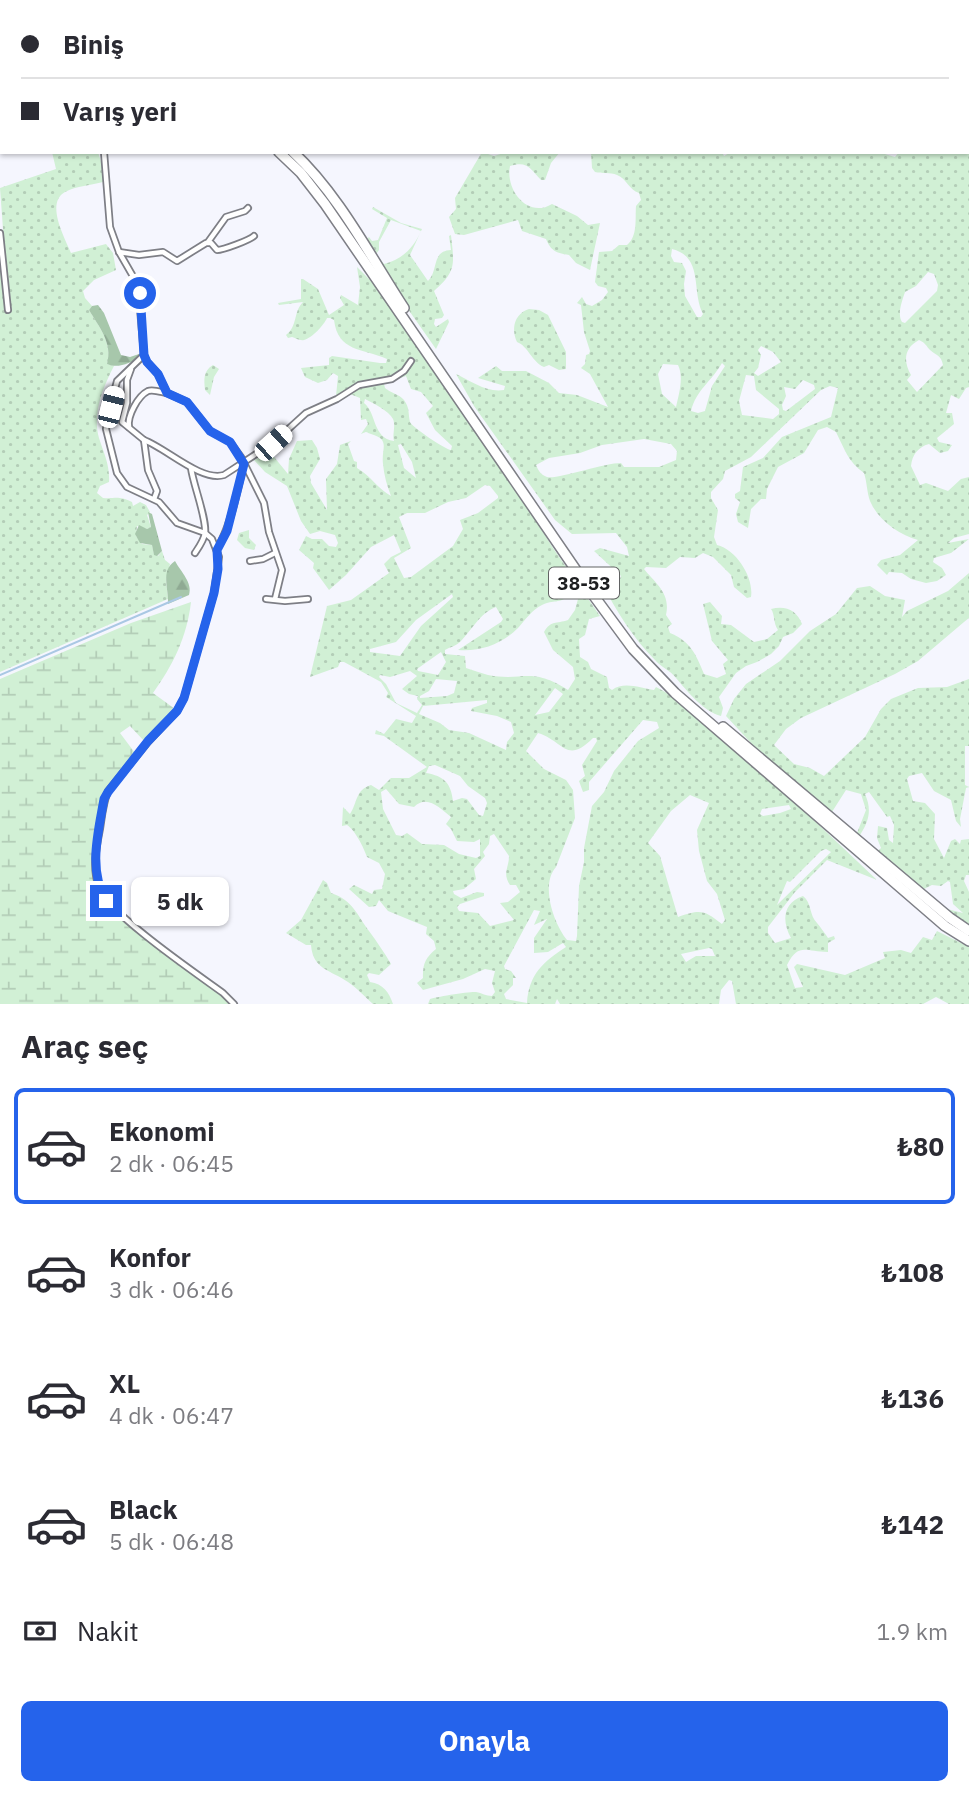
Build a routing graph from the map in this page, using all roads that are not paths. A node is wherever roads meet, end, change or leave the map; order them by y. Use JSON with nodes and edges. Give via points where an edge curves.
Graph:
{"nodes":[{"id":1,"x":122,"y":0,"type":"edge"},
{"id":2,"x":132,"y":0,"type":"edge"},
{"id":3,"x":104,"y":154,"type":"edge"},
{"id":4,"x":281,"y":154,"type":"edge"},
{"id":5,"x":295,"y":154,"type":"edge"},
{"id":6,"x":248,"y":208,"type":"dead end"},
{"id":7,"x":0,"y":233,"type":"edge"},
{"id":8,"x":254,"y":236,"type":"dead end"},
{"id":9,"x":208,"y":242,"type":"junction"},
{"id":10,"x":119,"y":252,"type":"junction"},
{"id":11,"x":2,"y":269,"type":"edge"},
{"id":12,"x":8,"y":310,"type":"dead end"},
{"id":13,"x":144,"y":355,"type":"junction"},
{"id":14,"x":411,"y":360,"type":"dead end"},
{"id":15,"x":132,"y":368,"type":"junction"},
{"id":16,"x":167,"y":393,"type":"junction"},
{"id":17,"x":129,"y":428,"type":"junction"},
{"id":18,"x":144,"y":440,"type":"junction"},
{"id":19,"x":244,"y":464,"type":"junction"},
{"id":20,"x":191,"y":467,"type":"junction"},
{"id":21,"x":154,"y":499,"type":"junction"},
{"id":22,"x":205,"y":533,"type":"junction"},
{"id":23,"x":217,"y":550,"type":"junction"},
{"id":24,"x":195,"y":553,"type":"dead end"},
{"id":25,"x":276,"y":553,"type":"junction"},
{"id":26,"x":250,"y":561,"type":"dead end"},
{"id":27,"x":266,"y":599,"type":"dead end"},
{"id":28,"x":275,"y":599,"type":"junction"},
{"id":29,"x":308,"y":599,"type":"dead end"},
{"id":30,"x":969,"y":931,"type":"edge"},
{"id":31,"x":969,"y":941,"type":"edge"},
{"id":32,"x":234,"y":1004,"type":"edge"}],
"edges":[{"from":1,"to":2,"type":"street"},
{"from":3,"to":10,"type":"street","via":[[110,227]]},
{"from":4,"to":31,"type":"highway","number":"38-53","via":[[325,204],[591,592],[651,670],[945,926]]},
{"from":5,"to":30,"type":"highway","number":"38-53","via":[[333,198],[636,647],[673,685]]},
{"from":6,"to":9,"type":"street","via":[[226,217]]},
{"from":7,"to":11,"type":"street"},
{"from":8,"to":9,"type":"street","via":[[222,250]]},
{"from":9,"to":10,"type":"street","via":[[177,261],[163,252]]},
{"from":10,"to":13,"type":"street","via":[[138,285]]},
{"from":11,"to":12,"type":"street"},
{"from":13,"to":15,"type":"street"},
{"from":13,"to":16,"type":"street"},
{"from":14,"to":19,"type":"street","via":[[399,376],[359,385],[306,413]]},
{"from":15,"to":17,"type":"street","via":[[121,420]]},
{"from":15,"to":21,"type":"street","via":[[117,381],[106,429],[121,481]]},
{"from":16,"to":17,"type":"street","via":[[146,392],[130,412]]},
{"from":16,"to":19,"type":"street","via":[[187,402],[210,431],[230,442]]},
{"from":17,"to":18,"type":"street"},
{"from":18,"to":20,"type":"street"},
{"from":18,"to":21,"type":"street","via":[[148,470],[157,491]]},
{"from":19,"to":20,"type":"street","via":[[219,477]]},
{"from":19,"to":23,"type":"street"},
{"from":19,"to":25,"type":"street","via":[[264,503]]},
{"from":20,"to":22,"type":"street"},
{"from":21,"to":22,"type":"street","via":[[177,523]]},
{"from":22,"to":23,"type":"street"},
{"from":22,"to":24,"type":"street"},
{"from":23,"to":32,"type":"street","via":[[214,593],[184,698],[104,799],[95,862],[106,901]]},
{"from":25,"to":26,"type":"street"},
{"from":25,"to":28,"type":"street","via":[[282,576]]},
{"from":27,"to":28,"type":"street"},
{"from":28,"to":29,"type":"street"}]}
